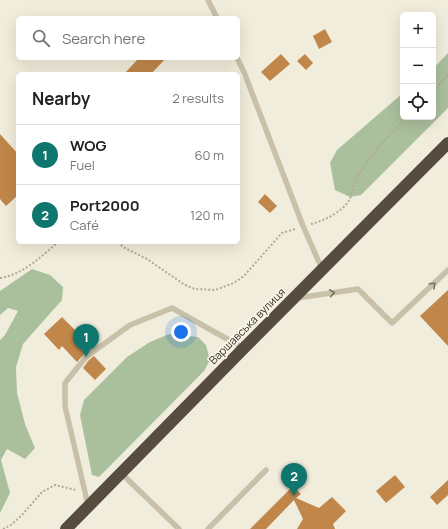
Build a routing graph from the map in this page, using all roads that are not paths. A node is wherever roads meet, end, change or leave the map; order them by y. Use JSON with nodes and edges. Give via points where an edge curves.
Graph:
{"nodes":[{"id":1,"x":208,"y":0,"type":"edge"},
{"id":2,"x":216,"y":16,"type":"edge"},
{"id":3,"x":238,"y":60,"type":"edge"},
{"id":4,"x":448,"y":143,"type":"edge"},
{"id":5,"x":323,"y":270,"type":"junction"},
{"id":6,"x":448,"y":270,"type":"edge"},
{"id":7,"x":293,"y":298,"type":"junction"},
{"id":8,"x":244,"y":348,"type":"junction"},
{"id":9,"x":266,"y":470,"type":"dead end"},
{"id":10,"x":122,"y":474,"type":"junction"},
{"id":11,"x":88,"y":506,"type":"junction"},
{"id":12,"x":66,"y":529,"type":"edge"},
{"id":13,"x":179,"y":529,"type":"edge"},
{"id":14,"x":208,"y":529,"type":"edge"}],
"edges":[{"from":1,"to":2,"type":"lane"},
{"from":3,"to":5,"type":"lane","via":[[303,226]]},
{"from":4,"to":5,"type":"highway","name":"Варшавська вулиця"},
{"from":5,"to":7,"type":"highway","name":"Варшавська вулиця"},
{"from":7,"to":6,"type":"lane","one_way":true,"via":[[358,289],[392,323]]},
{"from":7,"to":8,"type":"highway","name":"Варшавська вулиця"},
{"from":8,"to":10,"type":"highway","name":"Варшавська вулиця"},
{"from":8,"to":11,"type":"lane","via":[[172,308],[130,325],[86,357],[66,383],[65,406]]},
{"from":9,"to":14,"type":"lane"},
{"from":10,"to":11,"type":"highway","name":"Варшавська вулиця"},
{"from":10,"to":13,"type":"lane"},
{"from":11,"to":12,"type":"highway","name":"Варшавська вулиця"}]}
